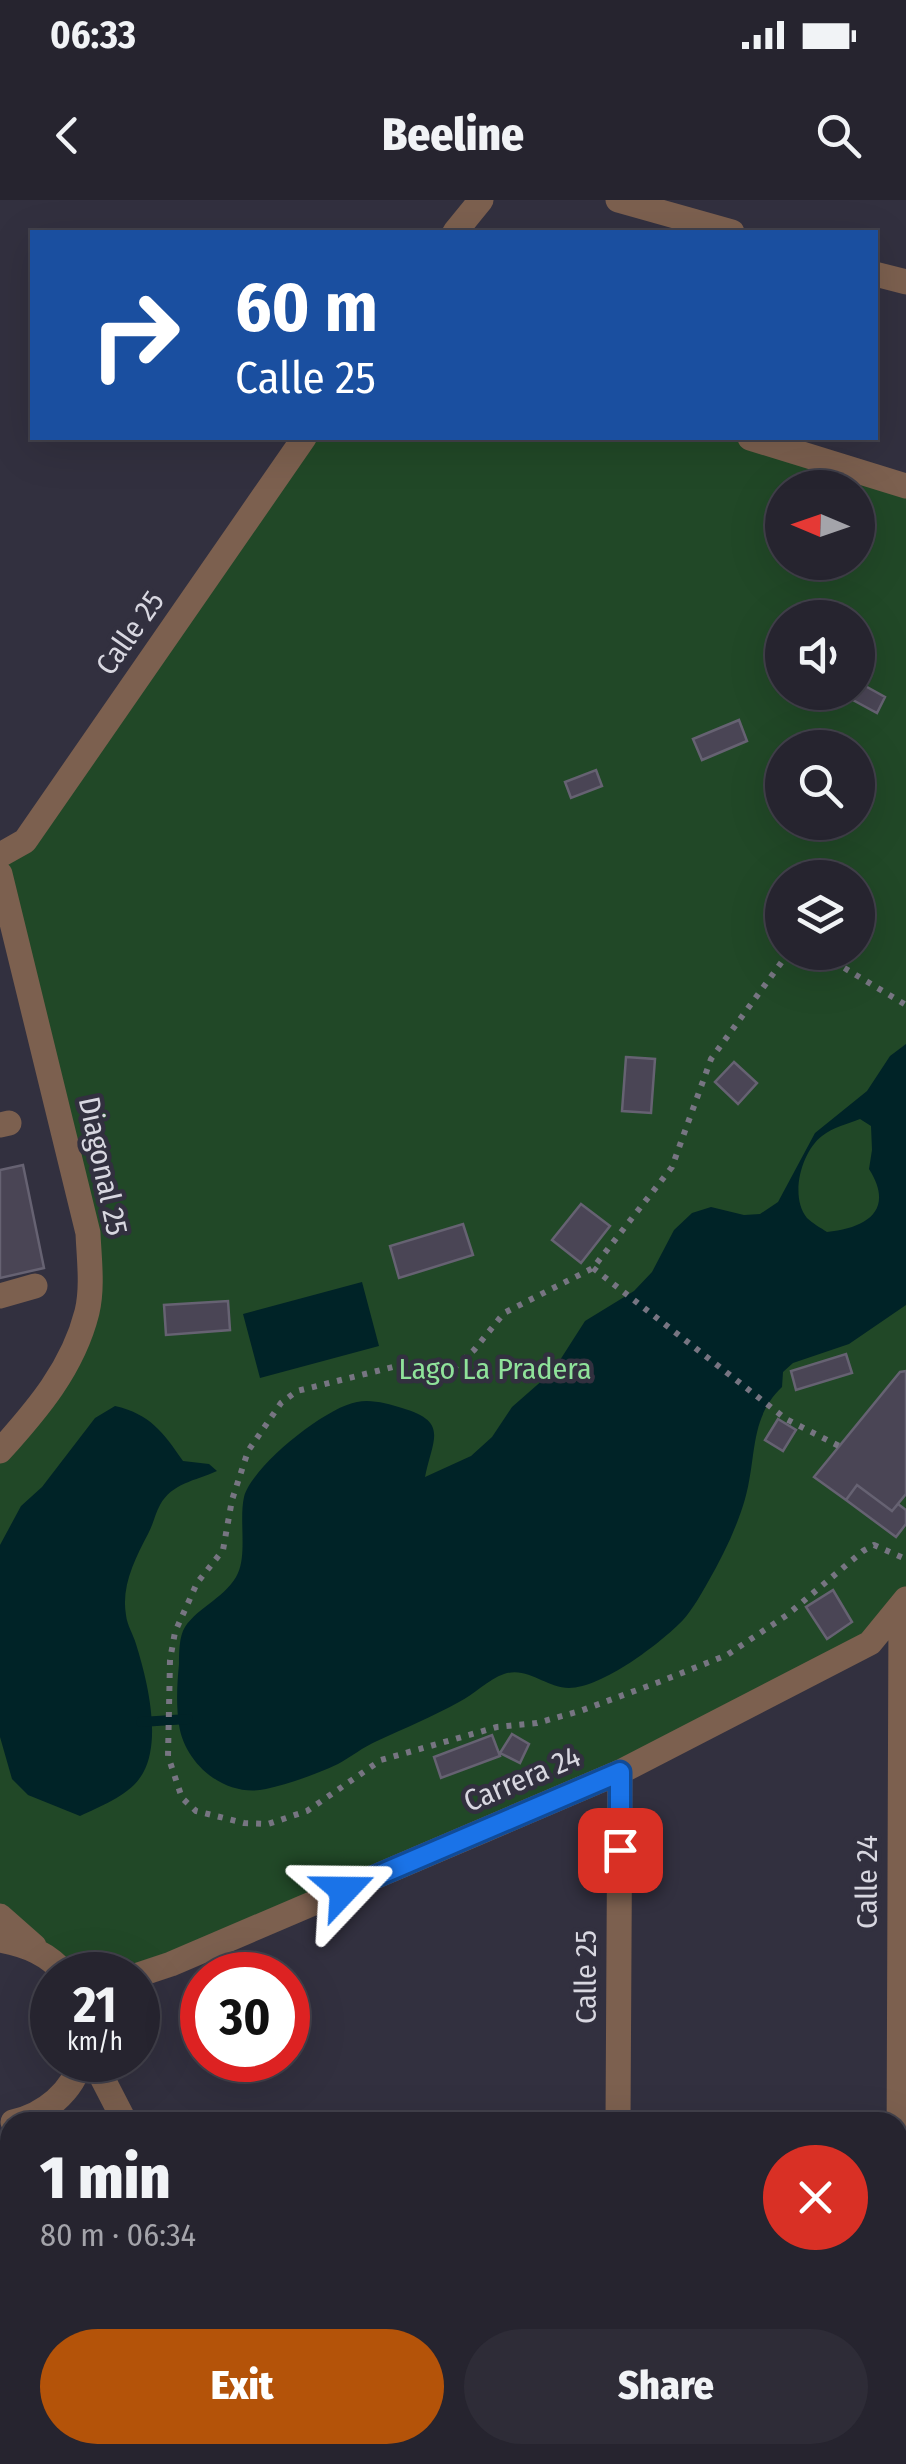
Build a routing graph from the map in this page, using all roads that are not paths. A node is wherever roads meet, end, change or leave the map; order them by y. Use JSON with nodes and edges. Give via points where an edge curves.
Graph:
{"nodes":[{"id":1,"x":481,"y":200,"type":"edge"},
{"id":2,"x":618,"y":200,"type":"edge"},
{"id":3,"x":457,"y":230,"type":"edge"},
{"id":4,"x":725,"y":230,"type":"edge"},
{"id":5,"x":878,"y":275,"type":"edge"},
{"id":6,"x":906,"y":282,"type":"edge"},
{"id":7,"x":303,"y":440,"type":"edge"},
{"id":8,"x":756,"y":440,"type":"edge"},
{"id":9,"x":906,"y":486,"type":"edge"},
{"id":10,"x":0,"y":855,"type":"edge"},
{"id":11,"x":0,"y":874,"type":"edge"},
{"id":12,"x":36,"y":1286,"type":"dead end"},
{"id":13,"x":0,"y":1296,"type":"edge"},
{"id":14,"x":0,"y":1452,"type":"edge"},
{"id":15,"x":903,"y":1604,"type":"edge"},
{"id":16,"x":620,"y":1772,"type":"junction"},
{"id":17,"x":0,"y":1916,"type":"edge"},
{"id":18,"x":0,"y":1940,"type":"edge"},
{"id":19,"x":39,"y":1952,"type":"edge"},
{"id":20,"x":40,"y":1952,"type":"edge"},
{"id":21,"x":160,"y":1968,"type":"edge"},
{"id":22,"x":71,"y":2082,"type":"edge"},
{"id":23,"x":104,"y":2082,"type":"edge"},
{"id":24,"x":37,"y":2112,"type":"edge"},
{"id":25,"x":120,"y":2112,"type":"edge"},
{"id":26,"x":618,"y":2112,"type":"edge"},
{"id":27,"x":901,"y":2112,"type":"edge"}],
"edges":[{"from":1,"to":3,"type":"street"},
{"from":2,"to":4,"type":"street"},
{"from":5,"to":6,"type":"street"},
{"from":7,"to":10,"type":"street","name":"Calle 25","via":[[25,842]]},
{"from":8,"to":9,"type":"street"},
{"from":11,"to":14,"type":"street","name":"Diagonal 25","via":[[88,1233],[90,1269],[88,1310],[72,1354],[50,1395]]},
{"from":12,"to":13,"type":"street"},
{"from":15,"to":16,"type":"street","name":"Carrera 24","via":[[870,1642]]},
{"from":15,"to":27,"type":"street","name":"Calle 24"},
{"from":16,"to":21,"type":"street","name":"Carrera 24"},
{"from":16,"to":26,"type":"street","name":"Calle 25"},
{"from":17,"to":20,"type":"street"},
{"from":18,"to":19,"type":"street"},
{"from":22,"to":24,"type":"street"},
{"from":23,"to":25,"type":"street"}]}
